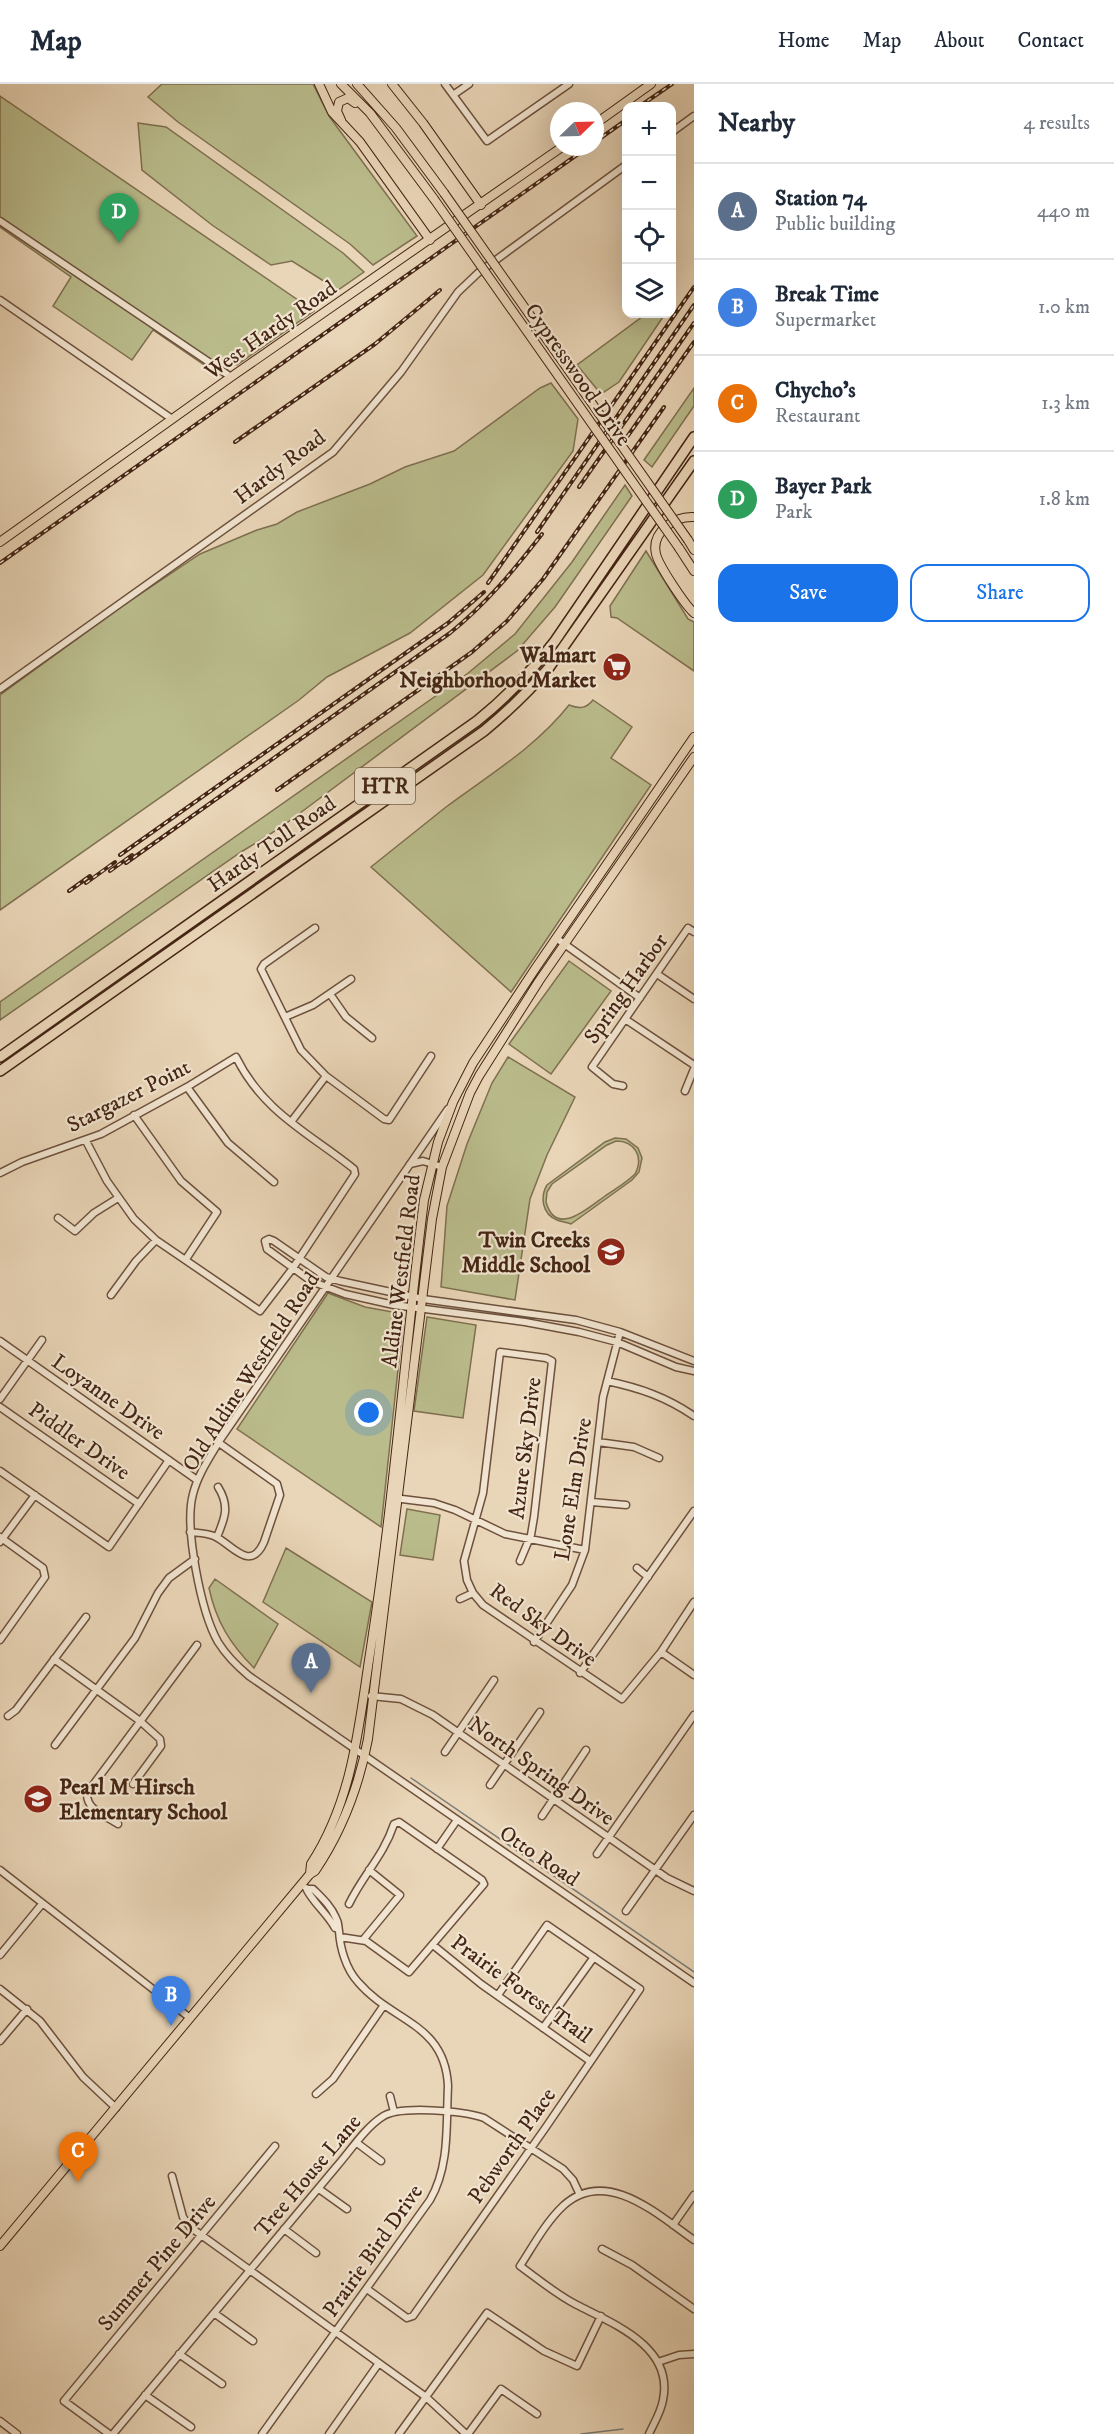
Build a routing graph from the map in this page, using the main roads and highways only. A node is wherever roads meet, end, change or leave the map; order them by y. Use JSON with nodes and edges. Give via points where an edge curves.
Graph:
{"nodes":[{"id":1,"x":319,"y":84,"type":"edge"},
{"id":2,"x":341,"y":84,"type":"edge"},
{"id":3,"x":357,"y":84,"type":"edge"},
{"id":4,"x":365,"y":84,"type":"edge"},
{"id":5,"x":392,"y":84,"type":"edge"},
{"id":6,"x":651,"y":84,"type":"edge"},
{"id":7,"x":382,"y":110,"type":"junction"},
{"id":8,"x":604,"y":118,"type":"edge"},
{"id":9,"x":342,"y":121,"type":"junction"},
{"id":10,"x":388,"y":136,"type":"junction"},
{"id":11,"x":550,"y":156,"type":"edge"},
{"id":12,"x":481,"y":205,"type":"junction"},
{"id":13,"x":430,"y":240,"type":"junction"},
{"id":14,"x":694,"y":437,"type":"edge"},
{"id":15,"x":694,"y":461,"type":"edge"},
{"id":16,"x":694,"y":517,"type":"edge"},
{"id":17,"x":0,"y":542,"type":"edge"},
{"id":18,"x":694,"y":550,"type":"edge"},
{"id":19,"x":694,"y":571,"type":"edge"},
{"id":20,"x":693,"y":612,"type":"edge"},
{"id":21,"x":694,"y":737,"type":"edge"},
{"id":22,"x":694,"y":756,"type":"edge"},
{"id":23,"x":636,"y":821,"type":"junction"},
{"id":24,"x":645,"y":828,"type":"junction"},
{"id":25,"x":495,"y":1030,"type":"junction"},
{"id":26,"x":503,"y":1037,"type":"junction"},
{"id":27,"x":0,"y":1057,"type":"edge"},
{"id":28,"x":0,"y":1071,"type":"edge"},
{"id":29,"x":422,"y":1217,"type":"junction"},
{"id":30,"x":432,"y":1219,"type":"junction"},
{"id":31,"x":404,"y":1382,"type":"junction"},
{"id":32,"x":413,"y":1383,"type":"junction"},
{"id":33,"x":401,"y":1441,"type":"junction"},
{"id":34,"x":380,"y":1617,"type":"junction"},
{"id":35,"x":310,"y":1874,"type":"junction"},
{"id":36,"x":0,"y":2246,"type":"edge"}],
"edges":[{"from":1,"to":9,"type":"main road","via":[[332,112]]},
{"from":2,"to":10,"type":"main road"},
{"from":3,"to":7,"type":"main road"},
{"from":4,"to":7,"type":"main road"},
{"from":5,"to":12,"type":"main road"},
{"from":6,"to":8,"type":"main road"},
{"from":7,"to":18,"type":"main road","name":"Cypresswood Drive","bridge":true},
{"from":9,"to":10,"type":"main road","via":[[339,102],[351,99]]},
{"from":9,"to":13,"type":"main road"},
{"from":10,"to":19,"type":"main road","name":"Cypresswood Drive","bridge":true},
{"from":11,"to":12,"type":"main road","name":"West Hardy Road"},
{"from":12,"to":13,"type":"main road","name":"West Hardy Road"},
{"from":13,"to":17,"type":"main road","name":"West Hardy Road"},
{"from":14,"to":27,"type":"highway","name":"Hardy Toll Road","number":"HTR","via":[[555,641],[506,698]]},
{"from":15,"to":28,"type":"highway","name":"Hardy Toll Road","number":"HTR","via":[[548,669],[508,711]]},
{"from":16,"to":20,"type":"main road","via":[[668,525],[659,534],[655,548],[659,561]]},
{"from":21,"to":23,"type":"main road","name":"Aldine Westfield Road"},
{"from":22,"to":24,"type":"main road","name":"Aldine Westfield Road"},
{"from":23,"to":24,"type":"main road"},
{"from":23,"to":25,"type":"main road","name":"Aldine Westfield Road"},
{"from":24,"to":26,"type":"main road","name":"Aldine Westfield Road"},
{"from":25,"to":26,"type":"main road"},
{"from":25,"to":29,"type":"main road","name":"Aldine Westfield Road","via":[[453,1102],[432,1164]]},
{"from":26,"to":30,"type":"main road","name":"Aldine Westfield Road","via":[[470,1093],[442,1167]]},
{"from":29,"to":30,"type":"main road"},
{"from":29,"to":31,"type":"main road","name":"Aldine Westfield Road"},
{"from":30,"to":32,"type":"main road","name":"Aldine Westfield Road"},
{"from":31,"to":32,"type":"main road"},
{"from":31,"to":33,"type":"main road","name":"Aldine Westfield Road"},
{"from":32,"to":33,"type":"main road","name":"Aldine Westfield Road"},
{"from":33,"to":34,"type":"main road","name":"Aldine Westfield Road"},
{"from":34,"to":35,"type":"main road","name":"Aldine Westfield Road","via":[[341,1804],[311,1864]]},
{"from":34,"to":35,"type":"main road","name":"Aldine Westfield Road","via":[[365,1757],[339,1830]]},
{"from":35,"to":36,"type":"main road","name":"Aldine Westfield Road","via":[[304,1886]]}]}
